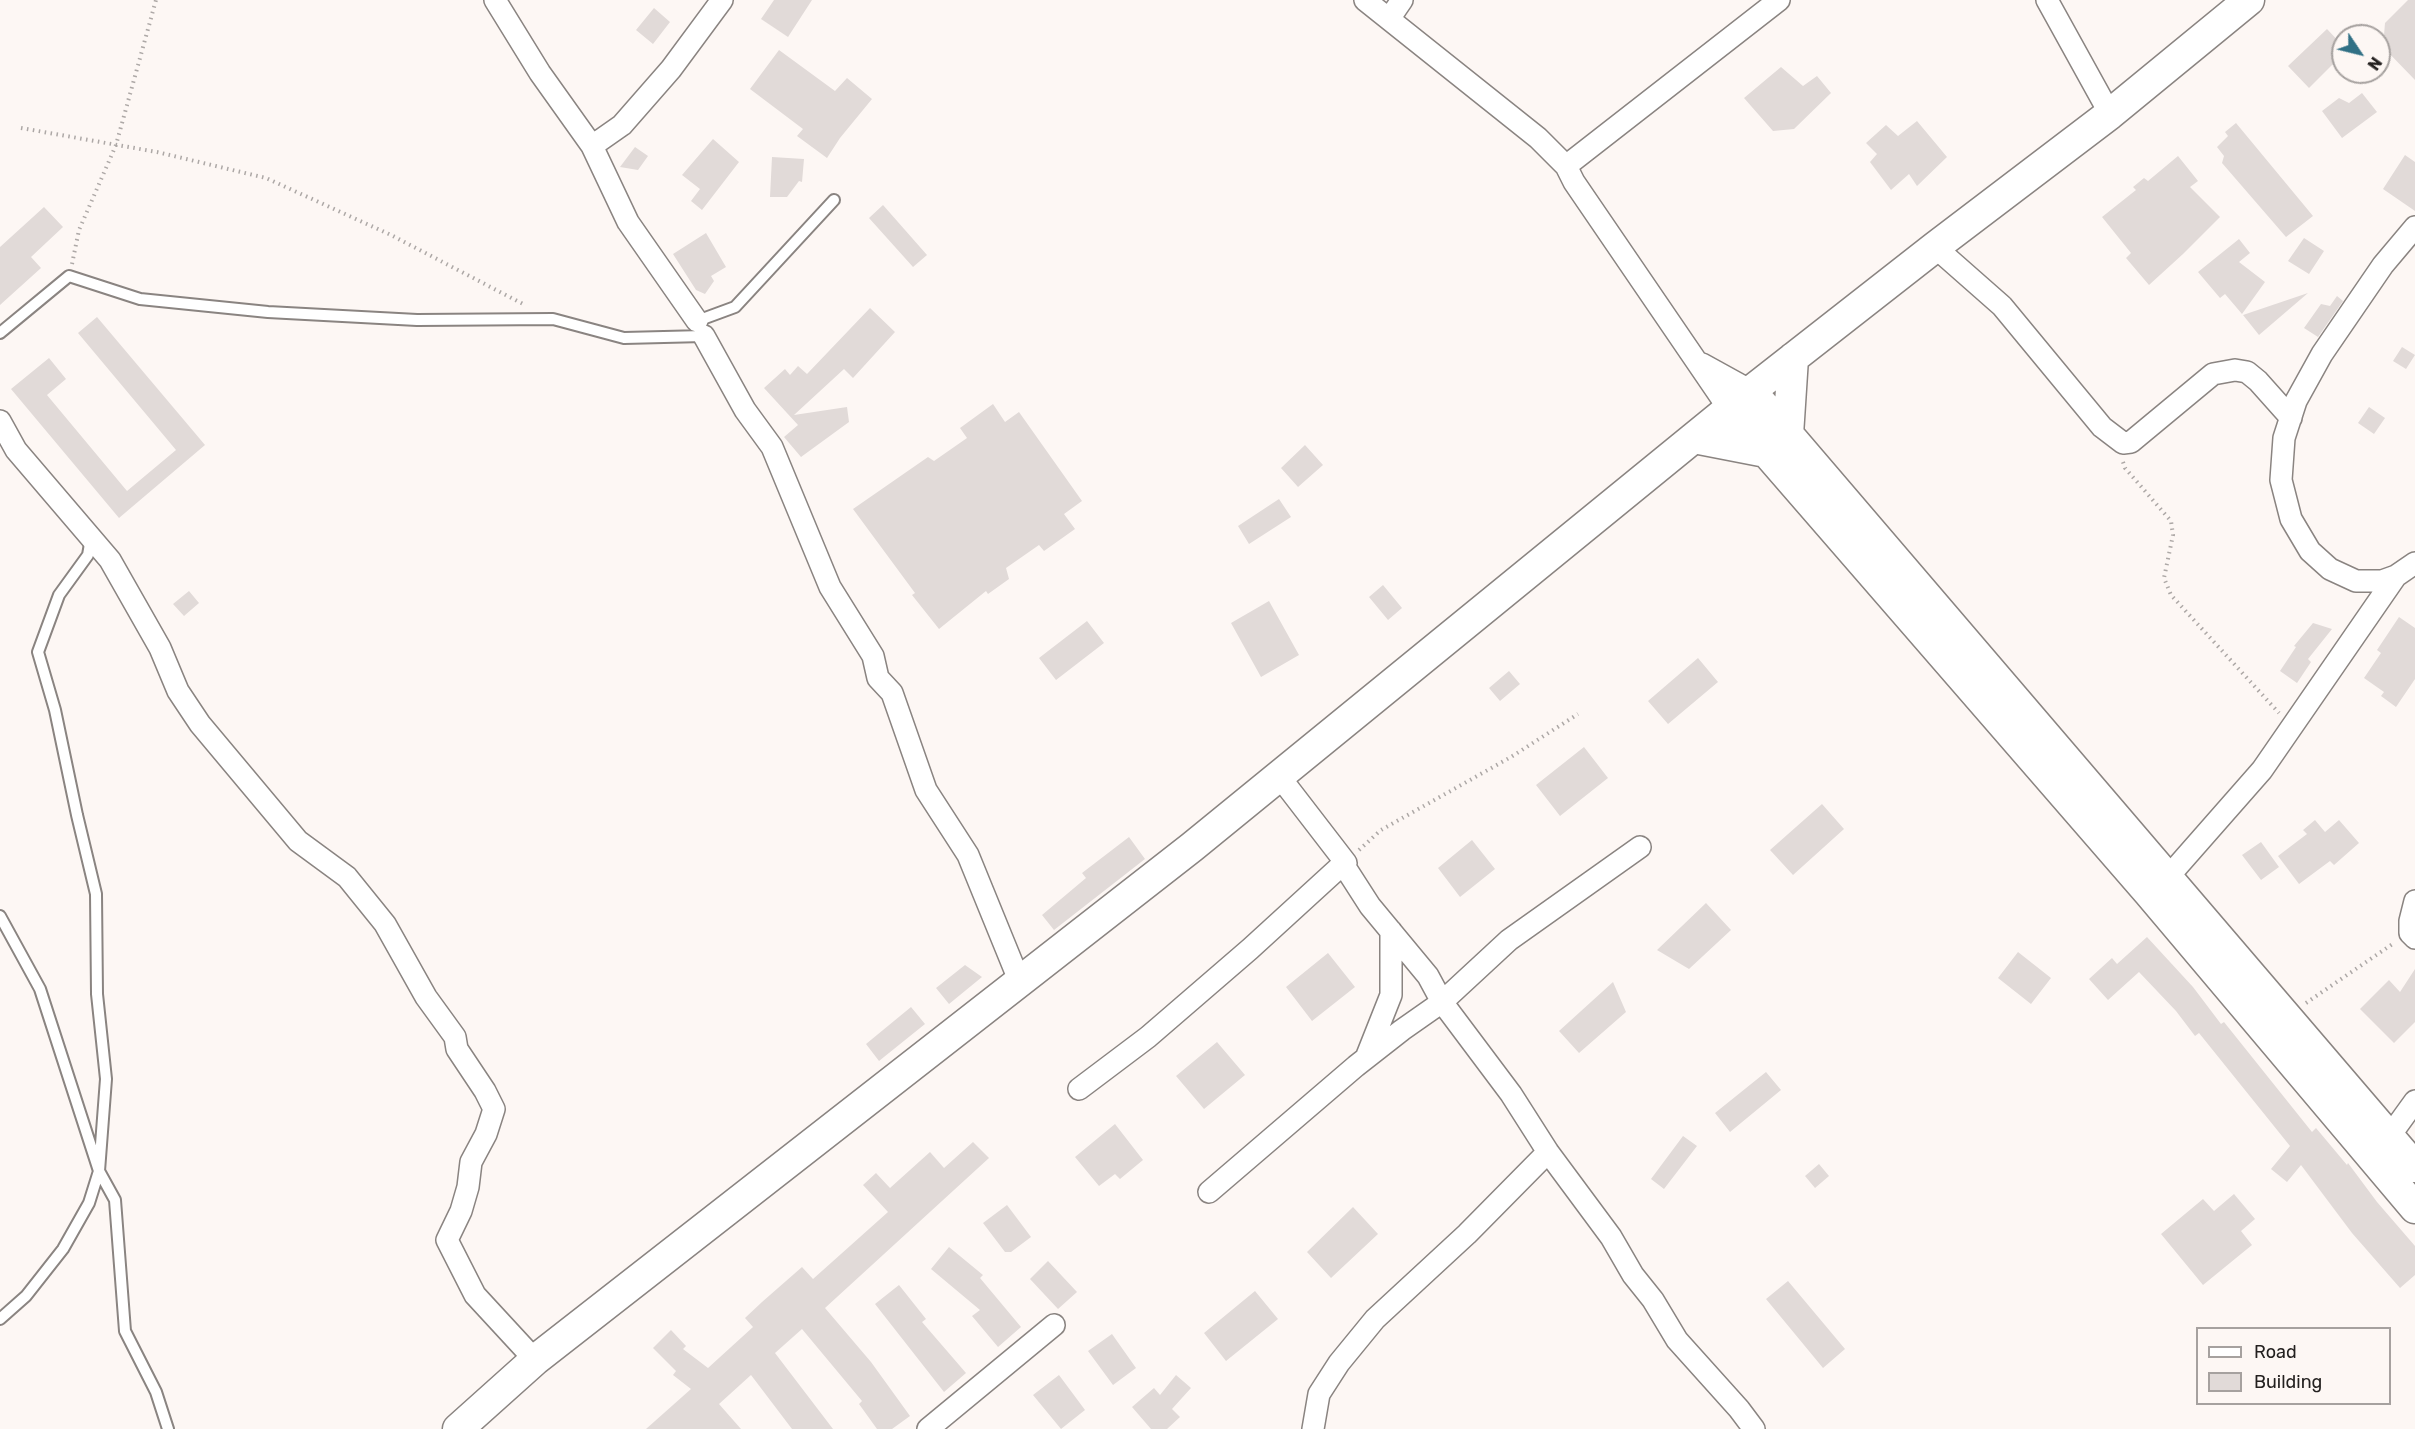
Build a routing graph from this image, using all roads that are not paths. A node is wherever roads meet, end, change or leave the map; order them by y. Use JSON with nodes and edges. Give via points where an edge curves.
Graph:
{"nodes":[{"id":1,"x":495,"y":0,"type":"edge"},
{"id":2,"x":722,"y":0,"type":"edge"},
{"id":3,"x":1365,"y":0,"type":"edge"},
{"id":4,"x":1402,"y":0,"type":"edge"},
{"id":5,"x":1779,"y":0,"type":"edge"},
{"id":6,"x":2047,"y":0,"type":"edge"},
{"id":7,"x":2249,"y":0,"type":"edge"},
{"id":8,"x":1389,"y":19,"type":"junction"},
{"id":9,"x":2110,"y":114,"type":"junction"},
{"id":10,"x":592,"y":146,"type":"junction"},
{"id":11,"x":1566,"y":166,"type":"junction"},
{"id":12,"x":834,"y":200,"type":"dead end"},
{"id":13,"x":2415,"y":228,"type":"edge"},
{"id":14,"x":1935,"y":247,"type":"junction"},
{"id":15,"x":700,"y":329,"type":"junction"},
{"id":16,"x":0,"y":333,"type":"edge"},
{"id":17,"x":1793,"y":358,"type":"junction"},
{"id":18,"x":1740,"y":400,"type":"junction"},
{"id":19,"x":2291,"y":418,"type":"junction"},
{"id":20,"x":0,"y":421,"type":"edge"},
{"id":21,"x":1694,"y":438,"type":"junction"},
{"id":22,"x":1777,"y":443,"type":"junction"},
{"id":23,"x":91,"y":537,"type":"junction"},
{"id":24,"x":2415,"y":562,"type":"edge"},
{"id":25,"x":2396,"y":576,"type":"junction"},
{"id":26,"x":1279,"y":776,"type":"junction"},
{"id":27,"x":2065,"y":777,"type":"junction"},
{"id":28,"x":1640,"y":847,"type":"dead end"},
{"id":29,"x":1345,"y":863,"type":"junction"},
{"id":30,"x":2168,"y":877,"type":"junction"},
{"id":31,"x":2415,"y":901,"type":"edge"},
{"id":32,"x":0,"y":916,"type":"edge"},
{"id":33,"x":1391,"y":931,"type":"junction"},
{"id":34,"x":2412,"y":936,"type":"edge"},
{"id":35,"x":1019,"y":980,"type":"junction"},
{"id":36,"x":1442,"y":1002,"type":"junction"},
{"id":37,"x":1365,"y":1059,"type":"junction"},
{"id":38,"x":1079,"y":1089,"type":"dead end"},
{"id":39,"x":2415,"y":1101,"type":"edge"},
{"id":40,"x":2388,"y":1137,"type":"junction"},
{"id":41,"x":1548,"y":1152,"type":"junction"},
{"id":42,"x":2415,"y":1167,"type":"edge"},
{"id":43,"x":99,"y":1171,"type":"junction"},
{"id":44,"x":1209,"y":1192,"type":"dead end"},
{"id":45,"x":2415,"y":1208,"type":"edge"},
{"id":46,"x":0,"y":1319,"type":"edge"},
{"id":47,"x":1054,"y":1325,"type":"dead end"},
{"id":48,"x":536,"y":1360,"type":"junction"},
{"id":49,"x":168,"y":1429,"type":"edge"},
{"id":50,"x":458,"y":1429,"type":"edge"},
{"id":51,"x":928,"y":1429,"type":"edge"},
{"id":52,"x":1313,"y":1429,"type":"edge"},
{"id":53,"x":1755,"y":1429,"type":"edge"}],
"edges":[{"from":1,"to":10,"type":"street"},
{"from":2,"to":10,"type":"street","via":[[671,69],[622,124]]},
{"from":3,"to":8,"type":"street"},
{"from":4,"to":8,"type":"street"},
{"from":5,"to":11,"type":"street"},
{"from":6,"to":9,"type":"street"},
{"from":7,"to":9,"type":"main road"},
{"from":8,"to":11,"type":"street","via":[[1538,138]]},
{"from":9,"to":14,"type":"main road"},
{"from":10,"to":15,"type":"street","via":[[628,222]]},
{"from":11,"to":18,"type":"street","via":[[1698,363]]},
{"from":12,"to":15,"type":"lane","via":[[735,307]]},
{"from":13,"to":19,"type":"street","via":[[2383,265],[2322,354]]},
{"from":14,"to":17,"type":"main road"},
{"from":14,"to":19,"type":"street","via":[[2002,306],[2102,427],[2123,443],[2131,442],[2213,374],[2235,370],[2247,372],[2258,381]]},
{"from":15,"to":16,"type":"lane","via":[[624,338],[554,319],[417,320],[268,312],[140,299],[69,276]]},
{"from":15,"to":35,"type":"street","via":[[745,410],[772,447],[830,586],[873,656],[878,678],[892,693],[926,790],[968,855]]},
{"from":17,"to":18,"type":"main road"},
{"from":17,"to":22,"type":"main road"},
{"from":18,"to":21,"type":"main road"},
{"from":18,"to":22,"type":"main road"},
{"from":19,"to":25,"type":"street","via":[[2284,438],[2282,480],[2291,519],[2310,551],[2330,569],[2356,581],[2382,581]]},
{"from":20,"to":23,"type":"street","via":[[16,450]]},
{"from":21,"to":22,"type":"main road"},
{"from":21,"to":26,"type":"main road"},
{"from":22,"to":27,"type":"main road"},
{"from":23,"to":43,"type":"lane","via":[[88,555],[59,595],[38,652],[55,710],[96,894],[97,994],[106,1079]]},
{"from":23,"to":48,"type":"street","via":[[110,560],[160,648],[178,691],[200,724],[298,841],[347,877],[385,924],[485,1092],[494,1109],[471,1162],[466,1195],[447,1240],[475,1295]]},
{"from":24,"to":25,"type":"street"},
{"from":25,"to":30,"type":"street","via":[[2262,770]]},
{"from":26,"to":29,"type":"street"},
{"from":26,"to":35,"type":"main road"},
{"from":27,"to":30,"type":"main road"},
{"from":27,"to":45,"type":"main road"},
{"from":28,"to":36,"type":"street","via":[[1509,940]]},
{"from":29,"to":33,"type":"street","via":[[1370,906]]},
{"from":29,"to":38,"type":"street","via":[[1148,1037]]},
{"from":30,"to":40,"type":"main road"},
{"from":31,"to":34,"type":"street","via":[[2410,921]]},
{"from":32,"to":43,"type":"lane","via":[[40,989]]},
{"from":33,"to":36,"type":"street","via":[[1428,976]]},
{"from":33,"to":37,"type":"street","via":[[1391,996]]},
{"from":35,"to":48,"type":"main road"},
{"from":36,"to":37,"type":"street"},
{"from":36,"to":41,"type":"street","via":[[1511,1094]]},
{"from":37,"to":44,"type":"street"},
{"from":39,"to":40,"type":"street"},
{"from":40,"to":42,"type":"main road"},
{"from":41,"to":52,"type":"street","via":[[1375,1319],[1319,1394]]},
{"from":41,"to":53,"type":"street","via":[[1611,1238],[1677,1341]]},
{"from":43,"to":46,"type":"lane","via":[[88,1203],[63,1249],[26,1296]]},
{"from":43,"to":49,"type":"lane","via":[[115,1200],[125,1331],[156,1392]]},
{"from":47,"to":51,"type":"street"},
{"from":48,"to":50,"type":"main road"}]}
